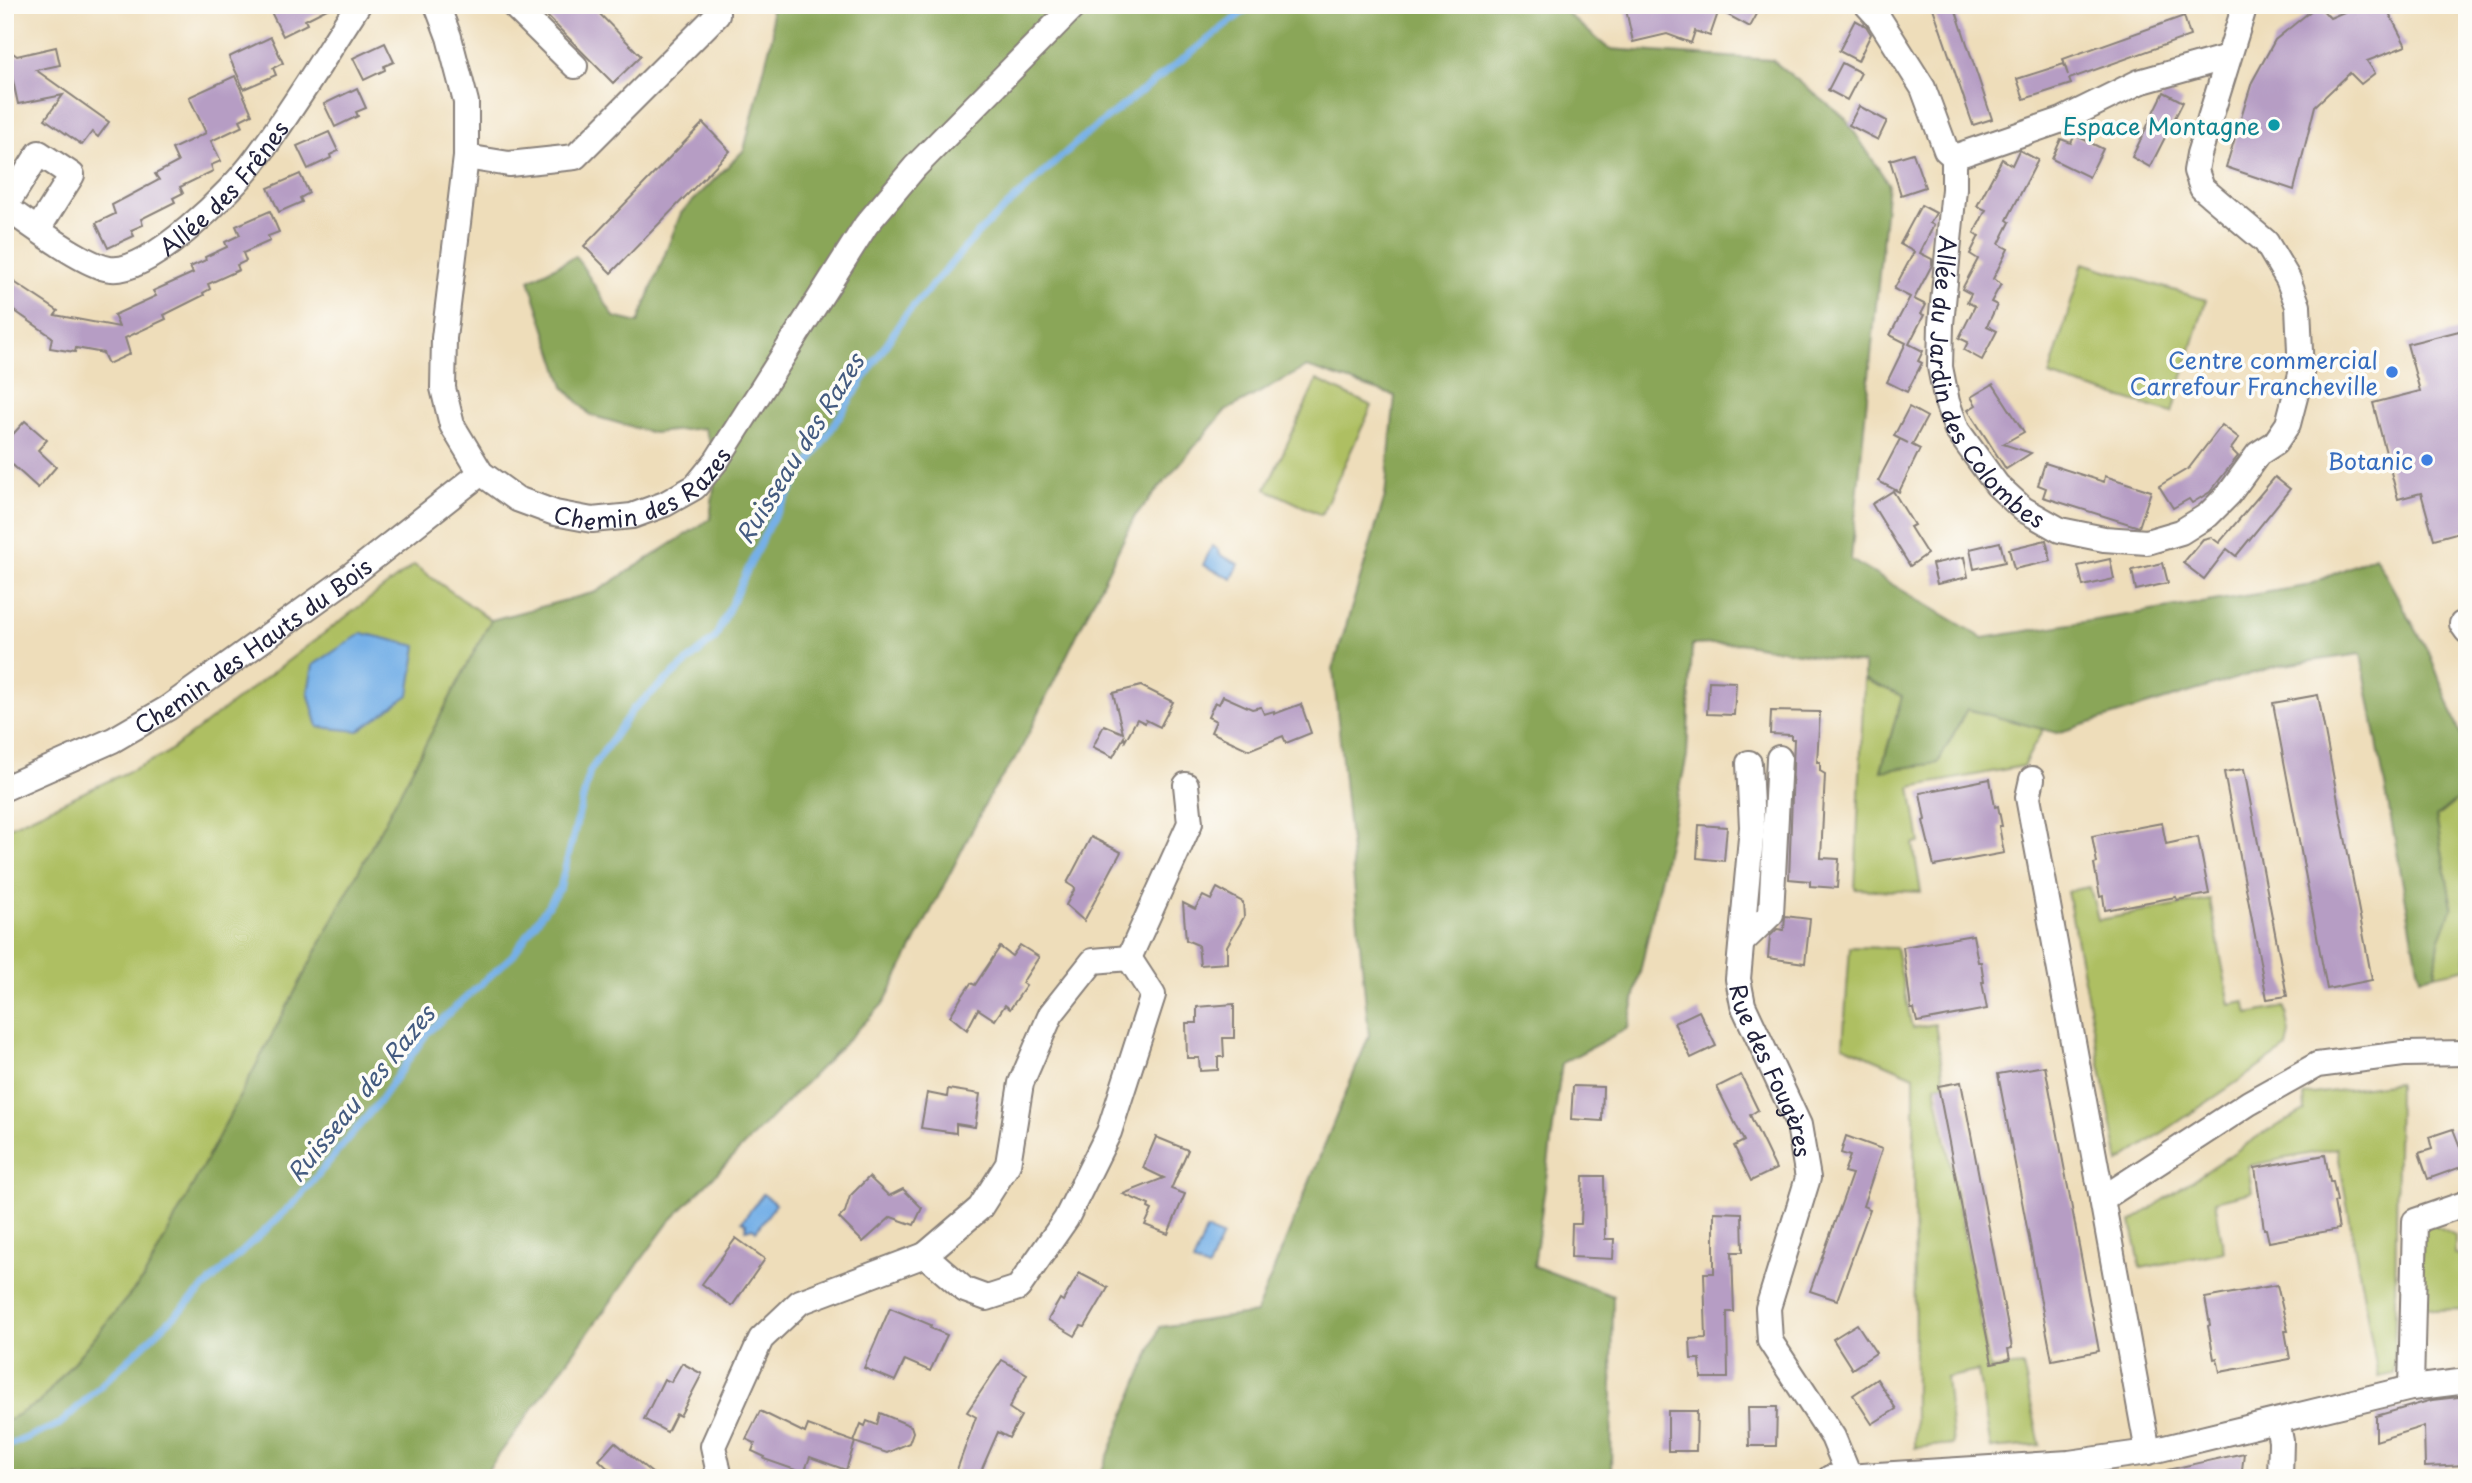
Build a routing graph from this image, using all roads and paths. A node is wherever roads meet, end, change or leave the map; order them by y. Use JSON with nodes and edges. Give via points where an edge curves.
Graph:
{"nodes":[{"id":1,"x":358,"y":5,"type":"edge"},
{"id":2,"x":437,"y":5,"type":"edge"},
{"id":3,"x":513,"y":5,"type":"edge"},
{"id":4,"x":718,"y":5,"type":"edge"},
{"id":5,"x":1075,"y":5,"type":"edge"},
{"id":6,"x":1867,"y":5,"type":"edge"},
{"id":7,"x":2245,"y":5,"type":"edge"},
{"id":8,"x":2228,"y":57,"type":"junction"},
{"id":9,"x":575,"y":66,"type":"dead end"},
{"id":10,"x":466,"y":157,"type":"junction"},
{"id":11,"x":1954,"y":157,"type":"junction"},
{"id":12,"x":38,"y":229,"type":"dead end"},
{"id":13,"x":481,"y":473,"type":"junction"},
{"id":14,"x":1780,"y":758,"type":"dead end"},
{"id":15,"x":1749,"y":763,"type":"dead end"},
{"id":16,"x":2032,"y":779,"type":"dead end"},
{"id":17,"x":1186,"y":785,"type":"dead end"},
{"id":18,"x":5,"y":788,"type":"edge"},
{"id":19,"x":1743,"y":941,"type":"junction"},
{"id":20,"x":1129,"y":958,"type":"junction"},
{"id":21,"x":2467,"y":1053,"type":"edge"},
{"id":22,"x":2102,"y":1199,"type":"junction"},
{"id":23,"x":2467,"y":1203,"type":"edge"},
{"id":24,"x":925,"y":1255,"type":"junction"},
{"id":25,"x":2467,"y":1381,"type":"edge"},
{"id":26,"x":2411,"y":1388,"type":"junction"},
{"id":27,"x":2277,"y":1421,"type":"junction"},
{"id":28,"x":2148,"y":1452,"type":"junction"},
{"id":29,"x":1983,"y":1473,"type":"edge"},
{"id":30,"x":1840,"y":1477,"type":"edge"},
{"id":31,"x":720,"y":1478,"type":"edge"},
{"id":32,"x":2280,"y":1478,"type":"edge"}],
"edges":[{"from":1,"to":12,"type":"street","name":"Allée des Frênes","via":[[254,162],[183,236],[137,264],[112,270],[91,263]]},
{"from":2,"to":10,"type":"street","name":"Chemin des Razes","via":[[466,102]]},
{"from":3,"to":9,"type":"street"},
{"from":4,"to":10,"type":"street","via":[[717,15],[575,157],[509,163]]},
{"from":5,"to":13,"type":"street","name":"Chemin des Razes","via":[[915,167],[866,225],[717,460],[695,487],[632,516],[592,520],[517,499]]},
{"from":6,"to":11,"type":"street","name":"Allée du Jardin des Colombes","via":[[1923,88],[1946,150]]},
{"from":7,"to":8,"type":"street","name":"Allée du Jardin des Colombes"},
{"from":8,"to":11,"type":"street","via":[[2139,82],[2062,120]]},
{"from":8,"to":11,"type":"street","name":"Allée du Jardin des Colombes","via":[[2196,171],[2202,188],[2266,242],[2288,279],[2298,306],[2301,374],[2288,425],[2275,443],[2258,454],[2208,515],[2181,532],[2147,542],[2060,530],[2023,509],[1997,485],[1958,430],[1940,367]]},
{"from":10,"to":13,"type":"street","name":"Chemin des Razes","via":[[443,338],[443,388],[452,425]]},
{"from":13,"to":18,"type":"street","name":"Chemin des Hauts du Bois","via":[[340,584],[168,708],[113,740]]},
{"from":14,"to":19,"type":"street","via":[[1772,914]]},
{"from":15,"to":19,"type":"street","name":"Rue des Fougères","via":[[1752,827]]},
{"from":16,"to":22,"type":"street","via":[[2028,797]]},
{"from":17,"to":20,"type":"street","via":[[1190,823]]},
{"from":19,"to":30,"type":"street","name":"Rue des Fougères","via":[[1738,979],[1743,1005],[1799,1125],[1808,1178],[1768,1308],[1770,1341],[1833,1437]]},
{"from":20,"to":24,"type":"street","via":[[1093,961],[1051,1014],[1021,1083],[1008,1164],[980,1208]]},
{"from":20,"to":24,"type":"street","via":[[1153,995],[1110,1132],[1066,1219],[1018,1288],[987,1298],[965,1290]]},
{"from":21,"to":22,"type":"street","via":[[2403,1054],[2316,1065]]},
{"from":22,"to":28,"type":"street"},
{"from":23,"to":26,"type":"street","via":[[2415,1221]]},
{"from":24,"to":31,"type":"street","via":[[800,1302],[761,1339],[713,1446]]},
{"from":25,"to":26,"type":"street"},
{"from":26,"to":27,"type":"street"},
{"from":27,"to":28,"type":"street"},
{"from":27,"to":32,"type":"street"},
{"from":28,"to":29,"type":"street"},
{"from":29,"to":30,"type":"street"}]}
